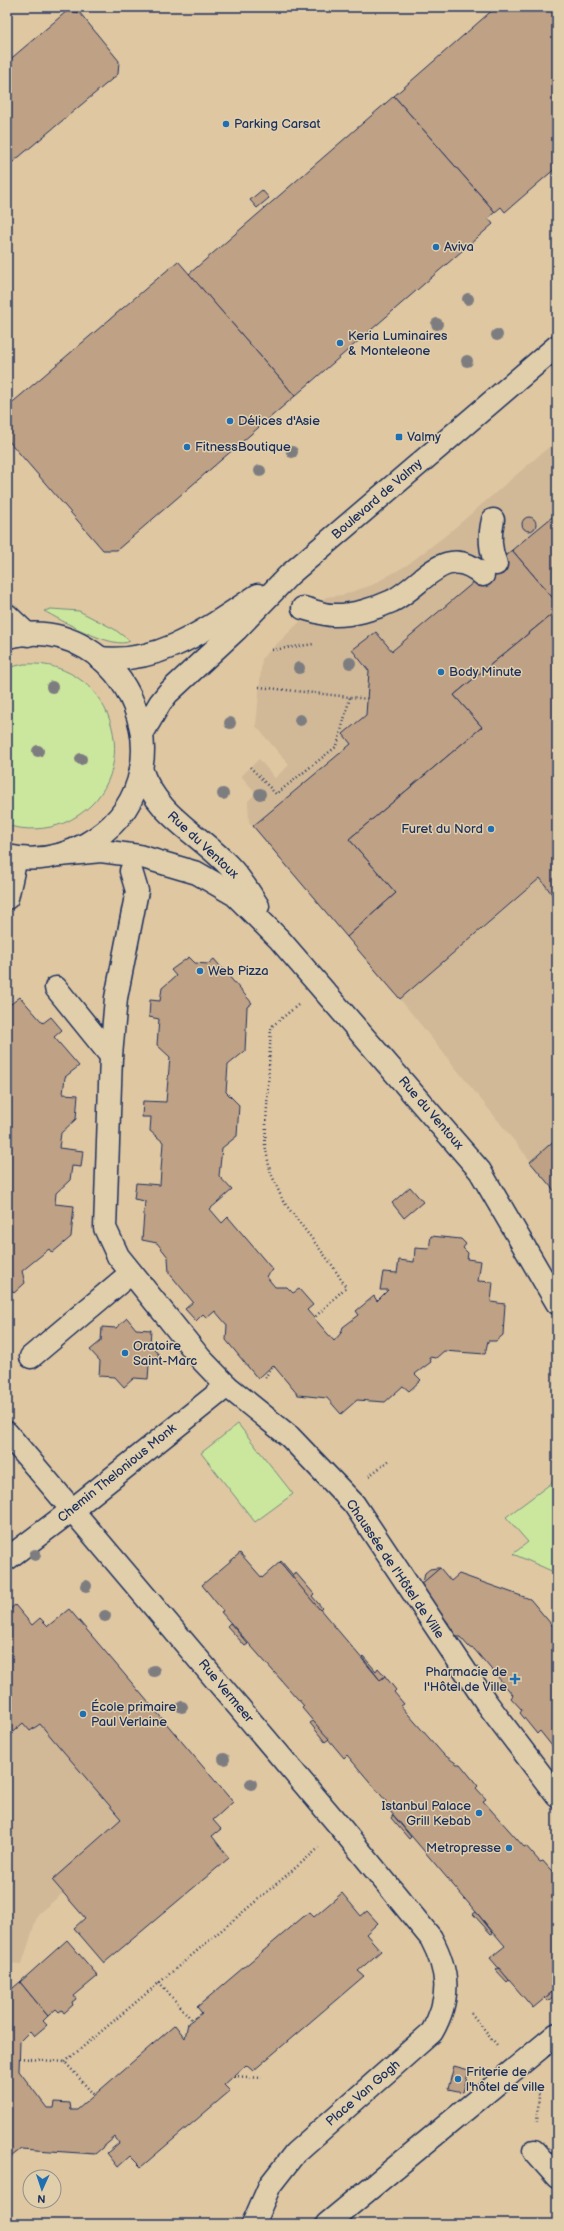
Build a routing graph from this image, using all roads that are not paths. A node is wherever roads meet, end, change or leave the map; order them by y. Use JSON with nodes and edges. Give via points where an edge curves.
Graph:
{"nodes":[{"id":1,"x":557,"y":346,"type":"edge"},
{"id":2,"x":493,"y":520,"type":"dead end"},
{"id":3,"x":289,"y":575,"type":"junction"},
{"id":4,"x":303,"y":608,"type":"dead end"},
{"id":5,"x":7,"y":614,"type":"edge"},
{"id":6,"x":28,"y":635,"type":"junction"},
{"id":7,"x":7,"y":637,"type":"edge"},
{"id":8,"x":99,"y":658,"type":"junction"},
{"id":9,"x":142,"y":734,"type":"junction"},
{"id":10,"x":141,"y":769,"type":"junction"},
{"id":11,"x":60,"y":855,"type":"junction"},
{"id":12,"x":12,"y":857,"type":"edge"},
{"id":13,"x":131,"y":871,"type":"dead end"},
{"id":14,"x":7,"y":898,"type":"edge"},
{"id":15,"x":280,"y":940,"type":"junction"},
{"id":16,"x":56,"y":988,"type":"dead end"},
{"id":17,"x":111,"y":1056,"type":"junction"},
{"id":18,"x":131,"y":1273,"type":"junction"},
{"id":19,"x":557,"y":1303,"type":"edge"},
{"id":20,"x":31,"y":1357,"type":"dead end"},
{"id":21,"x":227,"y":1386,"type":"junction"},
{"id":22,"x":7,"y":1433,"type":"edge"},
{"id":23,"x":72,"y":1510,"type":"junction"},
{"id":24,"x":7,"y":1559,"type":"edge"},
{"id":25,"x":557,"y":1796,"type":"edge"},
{"id":26,"x":439,"y":1953,"type":"joint"},
{"id":27,"x":557,"y":2034,"type":"edge"},
{"id":28,"x":534,"y":2151,"type":"dead end"},
{"id":29,"x":557,"y":2177,"type":"edge"},
{"id":30,"x":253,"y":2224,"type":"edge"},
{"id":31,"x":327,"y":2224,"type":"edge"}],
"edges":[{"from":1,"to":3,"type":"street","name":"Boulevard de Valmy"},
{"from":2,"to":4,"type":"street","via":[[490,529],[489,570],[465,563],[441,564],[392,601],[366,610],[332,615]]},
{"from":3,"to":8,"type":"street","name":"Boulevard de Valmy","via":[[206,629],[161,652],[133,658]]},
{"from":3,"to":9,"type":"street","name":"Boulevard de Valmy","via":[[236,630],[168,693]]},
{"from":5,"to":6,"type":"street"},
{"from":6,"to":7,"type":"street"},
{"from":6,"to":8,"type":"street","via":[[66,640]]},
{"from":8,"to":9,"type":"street","via":[[125,686],[136,709]]},
{"from":9,"to":10,"type":"street"},
{"from":10,"to":11,"type":"street","via":[[134,791],[119,817],[92,840]]},
{"from":10,"to":15,"type":"street","name":"Rue du Ventoux","via":[[147,785],[162,807],[239,877]]},
{"from":11,"to":12,"type":"street","name":"Rue du Ventoux","via":[[38,858]]},
{"from":11,"to":15,"type":"street","name":"Rue du Ventoux","via":[[87,851],[120,853],[163,862],[197,873],[235,895]]},
{"from":12,"to":14,"type":"street"},
{"from":13,"to":17,"type":"street","name":"Chaussée de l'Hôtel de Ville","via":[[137,891],[116,998]]},
{"from":15,"to":19,"type":"street","name":"Rue du Ventoux","via":[[480,1171]]},
{"from":16,"to":17,"type":"street"},
{"from":17,"to":18,"type":"street","name":"Chaussée de l'Hôtel de Ville","via":[[105,1228],[118,1256]]},
{"from":18,"to":20,"type":"street"},
{"from":18,"to":21,"type":"street","name":"Chaussée de l'Hôtel de Ville"},
{"from":21,"to":23,"type":"street","name":"Chemin Thelonious Monk"},
{"from":21,"to":25,"type":"street","name":"Chaussée de l'Hôtel de Ville","via":[[290,1437],[354,1504],[486,1702]]},
{"from":22,"to":23,"type":"street","name":"Rue Vermeer"},
{"from":23,"to":24,"type":"street","name":"Chemin Thelonious Monk"},
{"from":23,"to":26,"type":"street","name":"Rue Vermeer","via":[[342,1829],[431,1938]]},
{"from":26,"to":30,"type":"street","name":"Place Van Gogh","via":[[446,1982],[445,1998],[441,2016],[432,2032],[295,2153],[270,2185]]},
{"from":27,"to":31,"type":"street"},
{"from":28,"to":29,"type":"street"}]}
